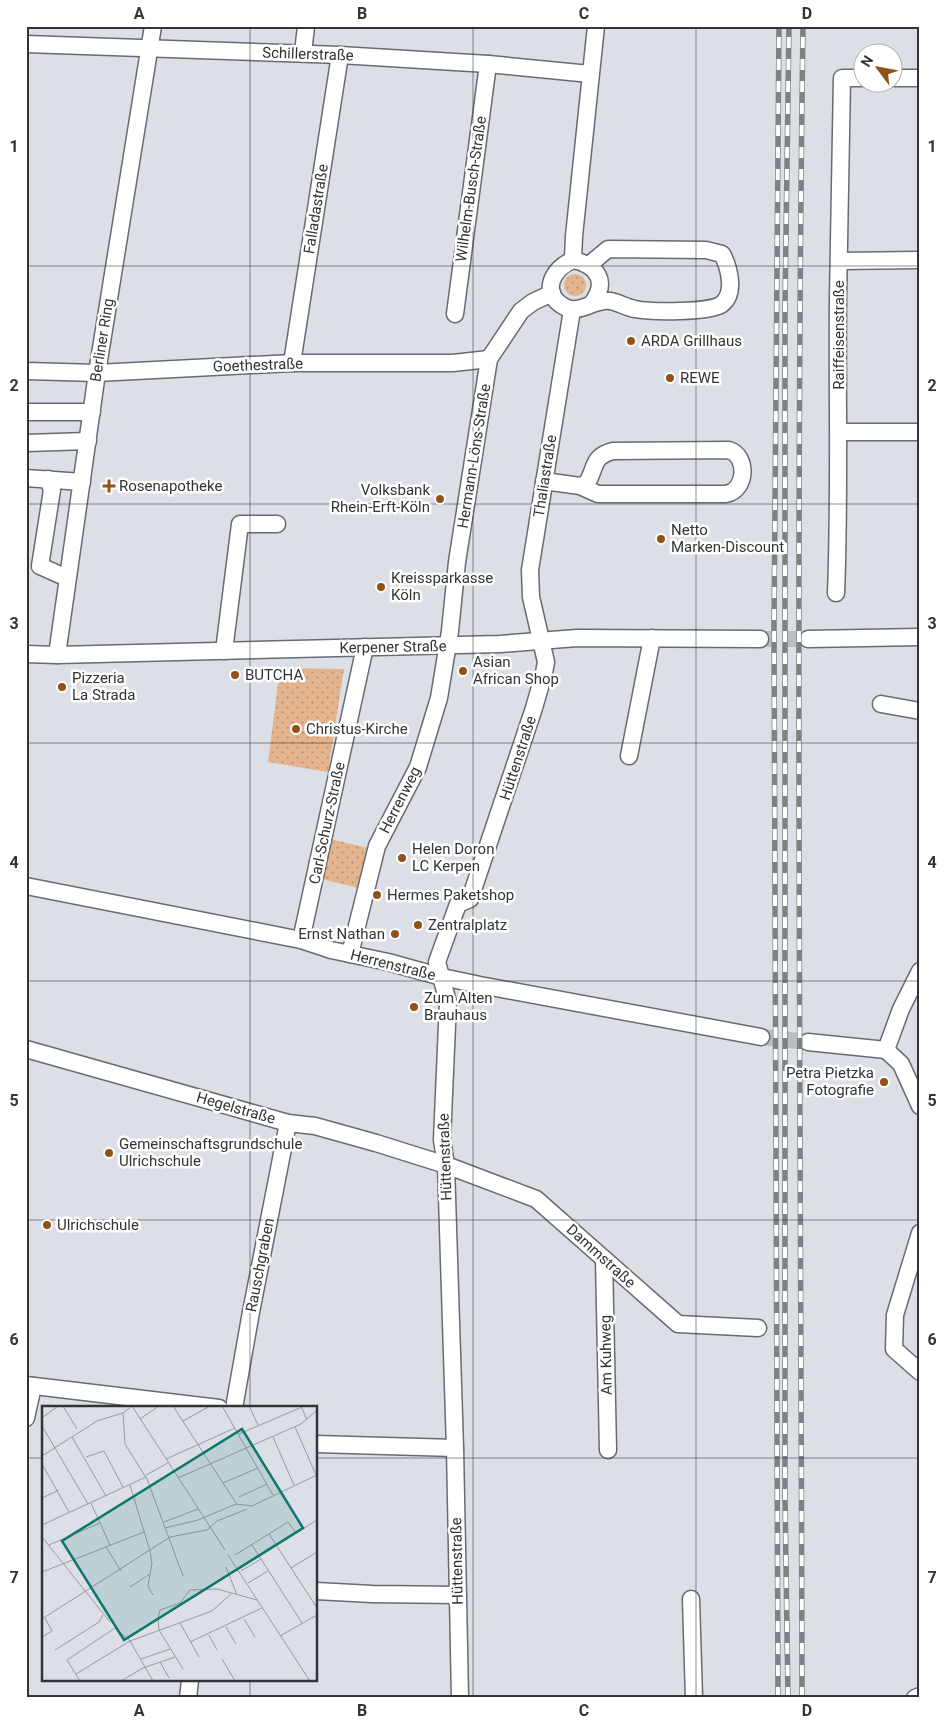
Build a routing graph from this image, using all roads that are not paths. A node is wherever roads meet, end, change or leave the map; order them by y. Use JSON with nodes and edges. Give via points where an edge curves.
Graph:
{"nodes":[{"id":1,"x":152,"y":26,"type":"edge"},
{"id":2,"x":306,"y":26,"type":"edge"},
{"id":3,"x":596,"y":26,"type":"edge"},
{"id":4,"x":26,"y":44,"type":"edge"},
{"id":5,"x":149,"y":49,"type":"junction"},
{"id":6,"x":302,"y":53,"type":"junction"},
{"id":7,"x":340,"y":54,"type":"junction"},
{"id":8,"x":488,"y":64,"type":"junction"},
{"id":9,"x":590,"y":74,"type":"junction"},
{"id":10,"x":854,"y":78,"type":"edge"},
{"id":11,"x":904,"y":78,"type":"edge"},
{"id":12,"x":920,"y":78,"type":"edge"},
{"id":13,"x":573,"y":260,"type":"junction"},
{"id":14,"x":920,"y":260,"type":"edge"},
{"id":15,"x":839,"y":261,"type":"junction"},
{"id":16,"x":589,"y":265,"type":"junction"},
{"id":17,"x":552,"y":293,"type":"junction"},
{"id":18,"x":593,"y":302,"type":"junction"},
{"id":19,"x":572,"y":310,"type":"junction"},
{"id":20,"x":455,"y":314,"type":"dead end"},
{"id":21,"x":489,"y":359,"type":"junction"},
{"id":22,"x":292,"y":363,"type":"junction"},
{"id":23,"x":26,"y":371,"type":"edge"},
{"id":24,"x":97,"y":373,"type":"junction"},
{"id":25,"x":26,"y":412,"type":"edge"},
{"id":26,"x":92,"y":412,"type":"junction"},
{"id":27,"x":839,"y":432,"type":"junction"},
{"id":28,"x":920,"y":432,"type":"edge"},
{"id":29,"x":88,"y":441,"type":"junction"},
{"id":30,"x":26,"y":443,"type":"edge"},
{"id":31,"x":26,"y":478,"type":"edge"},
{"id":32,"x":48,"y":479,"type":"junction"},
{"id":33,"x":544,"y":481,"type":"junction"},
{"id":34,"x":82,"y":482,"type":"junction"},
{"id":35,"x":580,"y":486,"type":"junction"},
{"id":36,"x":277,"y":524,"type":"dead end"},
{"id":37,"x":67,"y":578,"type":"junction"},
{"id":38,"x":836,"y":593,"type":"dead end"},
{"id":39,"x":920,"y":637,"type":"edge"},
{"id":40,"x":652,"y":638,"type":"junction"},
{"id":41,"x":760,"y":639,"type":"tunnel mouth"},
{"id":42,"x":808,"y":639,"type":"tunnel mouth"},
{"id":43,"x":542,"y":641,"type":"junction"},
{"id":44,"x":447,"y":646,"type":"junction"},
{"id":45,"x":365,"y":647,"type":"junction"},
{"id":46,"x":224,"y":651,"type":"junction"},
{"id":47,"x":26,"y":654,"type":"edge"},
{"id":48,"x":57,"y":655,"type":"junction"},
{"id":49,"x":881,"y":704,"type":"dead end"},
{"id":50,"x":920,"y":711,"type":"edge"},
{"id":51,"x":629,"y":756,"type":"dead end"},
{"id":52,"x":26,"y":886,"type":"edge"},
{"id":53,"x":301,"y":940,"type":"junction"},
{"id":54,"x":350,"y":954,"type":"junction"},
{"id":55,"x":920,"y":971,"type":"edge"},
{"id":56,"x":442,"y":977,"type":"junction"},
{"id":57,"x":762,"y":1037,"type":"tunnel mouth"},
{"id":58,"x":808,"y":1042,"type":"tunnel mouth"},
{"id":59,"x":26,"y":1049,"type":"edge"},
{"id":60,"x":886,"y":1050,"type":"junction"},
{"id":61,"x":920,"y":1106,"type":"edge"},
{"id":62,"x":288,"y":1123,"type":"junction"},
{"id":63,"x":446,"y":1165,"type":"junction"},
{"id":64,"x":920,"y":1233,"type":"edge"},
{"id":65,"x":604,"y":1260,"type":"junction"},
{"id":66,"x":758,"y":1328,"type":"dead end"},
{"id":67,"x":920,"y":1372,"type":"edge"},
{"id":68,"x":29,"y":1385,"type":"edge"},
{"id":69,"x":202,"y":1406,"type":"edge"},
{"id":70,"x":234,"y":1406,"type":"edge"},
{"id":71,"x":26,"y":1418,"type":"edge"},
{"id":72,"x":318,"y":1444,"type":"edge"},
{"id":73,"x":455,"y":1448,"type":"junction"},
{"id":74,"x":608,"y":1450,"type":"dead end"},
{"id":75,"x":318,"y":1591,"type":"edge"},
{"id":76,"x":458,"y":1595,"type":"junction"},
{"id":77,"x":691,"y":1599,"type":"dead end"},
{"id":78,"x":190,"y":1682,"type":"edge"},
{"id":79,"x":920,"y":1696,"type":"edge"},
{"id":80,"x":188,"y":1698,"type":"edge"},
{"id":81,"x":460,"y":1698,"type":"edge"},
{"id":82,"x":694,"y":1698,"type":"edge"},
{"id":83,"x":915,"y":1698,"type":"edge"}],
"edges":[{"from":1,"to":5,"type":"street","name":"Berliner Ring"},
{"from":2,"to":6,"type":"street"},
{"from":3,"to":9,"type":"street"},
{"from":4,"to":5,"type":"street","name":"Schillerstraße"},
{"from":5,"to":6,"type":"street","name":"Schillerstraße"},
{"from":5,"to":24,"type":"street","name":"Berliner Ring"},
{"from":6,"to":7,"type":"street","name":"Schillerstraße"},
{"from":7,"to":8,"type":"street","name":"Schillerstraße"},
{"from":7,"to":22,"type":"street","name":"Falladastraße"},
{"from":8,"to":9,"type":"street","name":"Schillerstraße"},
{"from":8,"to":20,"type":"street","name":"Wilhelm-Busch-Straße"},
{"from":9,"to":13,"type":"street"},
{"from":10,"to":15,"type":"street","name":"Raiffeisenstraße","via":[[842,78]]},
{"from":11,"to":12,"type":"street"},
{"from":13,"to":16,"type":"street"},
{"from":13,"to":17,"type":"street","via":[[556,271]]},
{"from":14,"to":15,"type":"street"},
{"from":15,"to":27,"type":"street","name":"Raiffeisenstraße"},
{"from":16,"to":18,"type":"street","via":[[596,271],[600,287]]},
{"from":16,"to":18,"type":"street","via":[[608,250],[706,250],[722,254],[729,271],[729,293],[722,304],[710,309],[635,309],[610,301]]},
{"from":17,"to":19,"type":"street","via":[[563,307]]},
{"from":17,"to":21,"type":"street","name":"Hermann-Löns-Straße","via":[[532,302],[522,311]]},
{"from":18,"to":19,"type":"street","via":[[584,309]]},
{"from":19,"to":33,"type":"street","name":"Thaliastraße"},
{"from":21,"to":22,"type":"street","name":"Goethestraße"},
{"from":21,"to":44,"type":"street","name":"Hermann-Löns-Straße"},
{"from":22,"to":24,"type":"street","name":"Goethestraße"},
{"from":23,"to":24,"type":"street","name":"Goethestraße"},
{"from":24,"to":26,"type":"street","name":"Berliner Ring"},
{"from":25,"to":26,"type":"street"},
{"from":26,"to":29,"type":"street","name":"Berliner Ring"},
{"from":27,"to":28,"type":"street"},
{"from":27,"to":38,"type":"street","name":"Raiffeisenstraße"},
{"from":29,"to":30,"type":"street"},
{"from":29,"to":34,"type":"street","name":"Berliner Ring"},
{"from":31,"to":32,"type":"street"},
{"from":32,"to":34,"type":"street"},
{"from":32,"to":37,"type":"street","via":[[52,490],[40,566]]},
{"from":33,"to":35,"type":"street"},
{"from":33,"to":43,"type":"street","name":"Thaliastraße","via":[[530,570],[531,597]]},
{"from":34,"to":37,"type":"street","name":"Berliner Ring"},
{"from":35,"to":35,"type":"street","via":[[591,477],[599,456],[613,451],[729,450],[738,456],[742,469],[738,488],[726,494],[598,494]]},
{"from":36,"to":46,"type":"street","via":[[240,524]]},
{"from":37,"to":48,"type":"street","name":"Berliner Ring"},
{"from":39,"to":42,"type":"street"},
{"from":40,"to":41,"type":"street","name":"Kerpener Straße"},
{"from":40,"to":43,"type":"street","name":"Kerpener Straße"},
{"from":40,"to":51,"type":"street"},
{"from":43,"to":44,"type":"street","name":"Kerpener Straße"},
{"from":43,"to":56,"type":"street","name":"Hüttenstraße","via":[[546,662],[534,708],[470,899],[458,904],[437,962]]},
{"from":44,"to":45,"type":"street","name":"Kerpener Straße"},
{"from":44,"to":54,"type":"street","name":"Herrenweg","via":[[439,698],[418,767],[377,846]]},
{"from":45,"to":46,"type":"street","name":"Kerpener Straße"},
{"from":45,"to":53,"type":"street","name":"Carl-Schurz-Straße"},
{"from":46,"to":48,"type":"street","name":"Kerpener Straße"},
{"from":47,"to":48,"type":"street","name":"Kerpener Straße"},
{"from":49,"to":50,"type":"street"},
{"from":52,"to":53,"type":"street","name":"Herrenstraße"},
{"from":53,"to":54,"type":"street","name":"Herrenstraße"},
{"from":54,"to":56,"type":"street","name":"Herrenstraße"},
{"from":55,"to":60,"type":"street","via":[[900,1009]]},
{"from":56,"to":57,"type":"street","name":"Herrenstraße"},
{"from":56,"to":63,"type":"street","name":"Hüttenstraße","via":[[448,1002],[442,1140]]},
{"from":58,"to":60,"type":"street"},
{"from":59,"to":62,"type":"street","name":"Hegelstraße"},
{"from":60,"to":61,"type":"street","via":[[901,1064]]},
{"from":62,"to":63,"type":"street","name":"Hegelstraße","via":[[315,1126]]},
{"from":62,"to":70,"type":"street","name":"Rauschgraben"},
{"from":63,"to":65,"type":"street","name":"Dammstraße","via":[[536,1199]]},
{"from":63,"to":73,"type":"street","name":"Hüttenstraße"},
{"from":64,"to":67,"type":"street","via":[[895,1315],[894,1350]]},
{"from":65,"to":66,"type":"street","name":"Dammstraße","via":[[678,1324]]},
{"from":65,"to":74,"type":"street","name":"Am Kuhweg"},
{"from":68,"to":69,"type":"street"},
{"from":68,"to":71,"type":"street"},
{"from":72,"to":73,"type":"street"},
{"from":73,"to":76,"type":"street","name":"Hüttenstraße"},
{"from":75,"to":76,"type":"street"},
{"from":76,"to":81,"type":"street","name":"Hüttenstraße"},
{"from":77,"to":82,"type":"street"},
{"from":78,"to":80,"type":"street"},
{"from":79,"to":83,"type":"street"}]}
